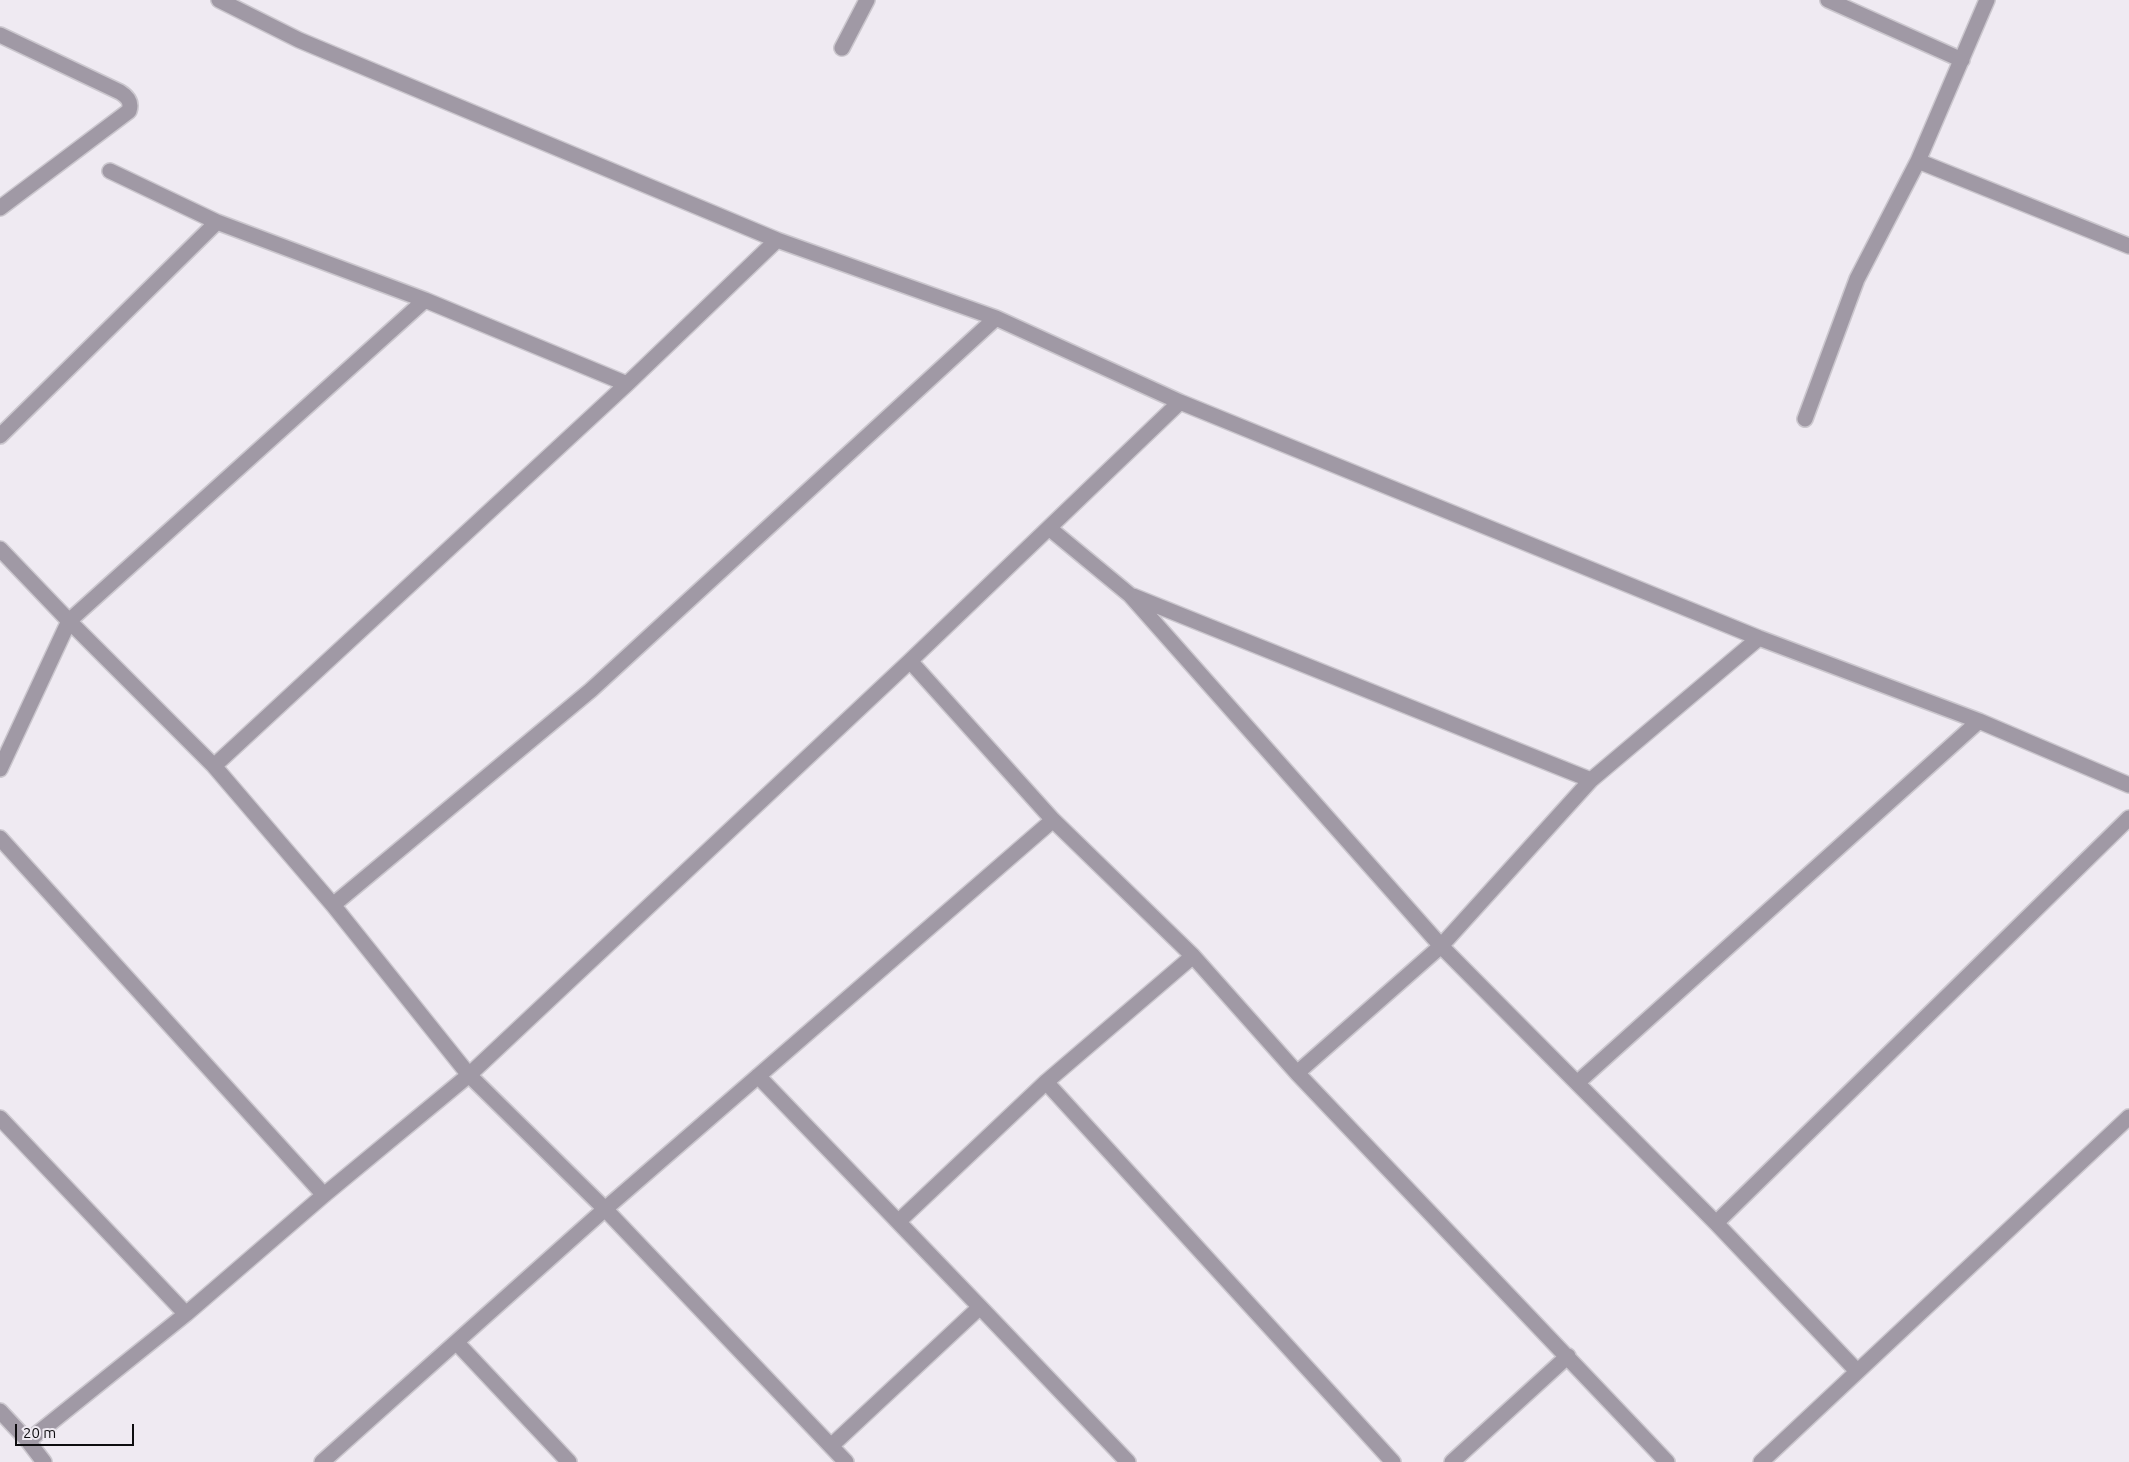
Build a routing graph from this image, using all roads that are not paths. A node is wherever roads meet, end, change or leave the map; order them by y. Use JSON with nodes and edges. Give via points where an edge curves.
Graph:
{"nodes":[{"id":1,"x":219,"y":0,"type":"edge"},
{"id":2,"x":867,"y":0,"type":"edge"},
{"id":3,"x":1828,"y":0,"type":"edge"},
{"id":4,"x":1987,"y":0,"type":"edge"},
{"id":5,"x":0,"y":35,"type":"edge"},
{"id":6,"x":842,"y":48,"type":"dead end"},
{"id":7,"x":1962,"y":60,"type":"junction"},
{"id":8,"x":1918,"y":161,"type":"junction"},
{"id":9,"x":110,"y":170,"type":"dead end"},
{"id":10,"x":0,"y":208,"type":"edge"},
{"id":11,"x":218,"y":222,"type":"junction"},
{"id":12,"x":777,"y":240,"type":"junction"},
{"id":13,"x":2129,"y":246,"type":"edge"},
{"id":14,"x":425,"y":300,"type":"junction"},
{"id":15,"x":996,"y":318,"type":"junction"},
{"id":16,"x":626,"y":384,"type":"junction"},
{"id":17,"x":1180,"y":402,"type":"junction"},
{"id":18,"x":1805,"y":419,"type":"dead end"},
{"id":19,"x":0,"y":436,"type":"edge"},
{"id":20,"x":1049,"y":528,"type":"junction"},
{"id":21,"x":0,"y":549,"type":"edge"},
{"id":22,"x":1130,"y":595,"type":"junction"},
{"id":23,"x":69,"y":621,"type":"junction"},
{"id":24,"x":1759,"y":638,"type":"junction"},
{"id":25,"x":910,"y":661,"type":"junction"},
{"id":26,"x":1979,"y":721,"type":"junction"},
{"id":27,"x":214,"y":766,"type":"junction"},
{"id":28,"x":0,"y":769,"type":"edge"},
{"id":29,"x":1591,"y":780,"type":"junction"},
{"id":30,"x":2129,"y":785,"type":"edge"},
{"id":31,"x":2129,"y":818,"type":"edge"},
{"id":32,"x":1053,"y":820,"type":"junction"},
{"id":33,"x":0,"y":838,"type":"edge"},
{"id":34,"x":333,"y":905,"type":"junction"},
{"id":35,"x":1441,"y":946,"type":"junction"},
{"id":36,"x":1193,"y":956,"type":"junction"},
{"id":37,"x":1297,"y":1074,"type":"junction"},
{"id":38,"x":469,"y":1076,"type":"junction"},
{"id":39,"x":758,"y":1076,"type":"junction"},
{"id":40,"x":1046,"y":1082,"type":"junction"},
{"id":41,"x":1577,"y":1083,"type":"junction"},
{"id":42,"x":2129,"y":1117,"type":"edge"},
{"id":43,"x":0,"y":1118,"type":"edge"},
{"id":44,"x":324,"y":1195,"type":"junction"},
{"id":45,"x":605,"y":1209,"type":"junction"},
{"id":46,"x":899,"y":1221,"type":"junction"},
{"id":47,"x":1716,"y":1223,"type":"junction"},
{"id":48,"x":980,"y":1307,"type":"junction"},
{"id":49,"x":186,"y":1314,"type":"junction"},
{"id":50,"x":457,"y":1343,"type":"junction"},
{"id":51,"x":1568,"y":1356,"type":"junction"},
{"id":52,"x":1857,"y":1371,"type":"junction"},
{"id":53,"x":0,"y":1411,"type":"edge"},
{"id":54,"x":28,"y":1441,"type":"junction"},
{"id":55,"x":831,"y":1446,"type":"junction"},
{"id":56,"x":44,"y":1462,"type":"edge"},
{"id":57,"x":322,"y":1462,"type":"edge"},
{"id":58,"x":569,"y":1462,"type":"edge"},
{"id":59,"x":846,"y":1462,"type":"edge"},
{"id":60,"x":1128,"y":1462,"type":"edge"},
{"id":61,"x":1393,"y":1462,"type":"edge"},
{"id":62,"x":1452,"y":1462,"type":"edge"},
{"id":63,"x":1667,"y":1462,"type":"edge"},
{"id":64,"x":1761,"y":1462,"type":"edge"}],
"edges":[{"from":1,"to":12,"type":"street","via":[[299,40]]},
{"from":2,"to":6,"type":"street"},
{"from":3,"to":7,"type":"street"},
{"from":4,"to":7,"type":"street"},
{"from":5,"to":10,"type":"street","via":[[120,92],[130,104],[129,112]]},
{"from":7,"to":8,"type":"street"},
{"from":8,"to":13,"type":"street"},
{"from":8,"to":18,"type":"street","via":[[1857,279]]},
{"from":9,"to":11,"type":"street"},
{"from":11,"to":14,"type":"street"},
{"from":11,"to":19,"type":"street"},
{"from":12,"to":15,"type":"street"},
{"from":12,"to":16,"type":"street"},
{"from":14,"to":16,"type":"street"},
{"from":14,"to":23,"type":"street"},
{"from":15,"to":17,"type":"street"},
{"from":15,"to":34,"type":"street","via":[[591,690]]},
{"from":16,"to":27,"type":"street"},
{"from":17,"to":20,"type":"street"},
{"from":17,"to":24,"type":"street"},
{"from":20,"to":22,"type":"street"},
{"from":20,"to":25,"type":"street"},
{"from":21,"to":23,"type":"street"},
{"from":22,"to":29,"type":"street"},
{"from":22,"to":35,"type":"street"},
{"from":23,"to":27,"type":"street"},
{"from":23,"to":28,"type":"street"},
{"from":24,"to":26,"type":"street"},
{"from":24,"to":29,"type":"street"},
{"from":25,"to":32,"type":"street"},
{"from":25,"to":38,"type":"street"},
{"from":26,"to":30,"type":"street"},
{"from":26,"to":41,"type":"street"},
{"from":27,"to":34,"type":"street"},
{"from":29,"to":35,"type":"street"},
{"from":31,"to":47,"type":"street"},
{"from":32,"to":36,"type":"street"},
{"from":32,"to":39,"type":"street"},
{"from":33,"to":44,"type":"street"},
{"from":34,"to":38,"type":"street"},
{"from":35,"to":37,"type":"street"},
{"from":35,"to":41,"type":"street"},
{"from":36,"to":37,"type":"street"},
{"from":36,"to":40,"type":"street"},
{"from":37,"to":51,"type":"street"},
{"from":38,"to":44,"type":"street"},
{"from":38,"to":45,"type":"street"},
{"from":39,"to":45,"type":"street"},
{"from":39,"to":46,"type":"street"},
{"from":40,"to":46,"type":"street"},
{"from":40,"to":61,"type":"street"},
{"from":41,"to":47,"type":"street"},
{"from":42,"to":52,"type":"street"},
{"from":43,"to":49,"type":"street"},
{"from":44,"to":49,"type":"street"},
{"from":45,"to":50,"type":"street"},
{"from":45,"to":55,"type":"street"},
{"from":46,"to":48,"type":"street"},
{"from":47,"to":52,"type":"street"},
{"from":48,"to":55,"type":"street"},
{"from":48,"to":60,"type":"street"},
{"from":49,"to":54,"type":"street"},
{"from":50,"to":57,"type":"street"},
{"from":50,"to":58,"type":"street"},
{"from":51,"to":62,"type":"street"},
{"from":51,"to":63,"type":"street"},
{"from":52,"to":64,"type":"street"},
{"from":53,"to":54,"type":"street"},
{"from":54,"to":56,"type":"street"},
{"from":55,"to":59,"type":"street"}]}
